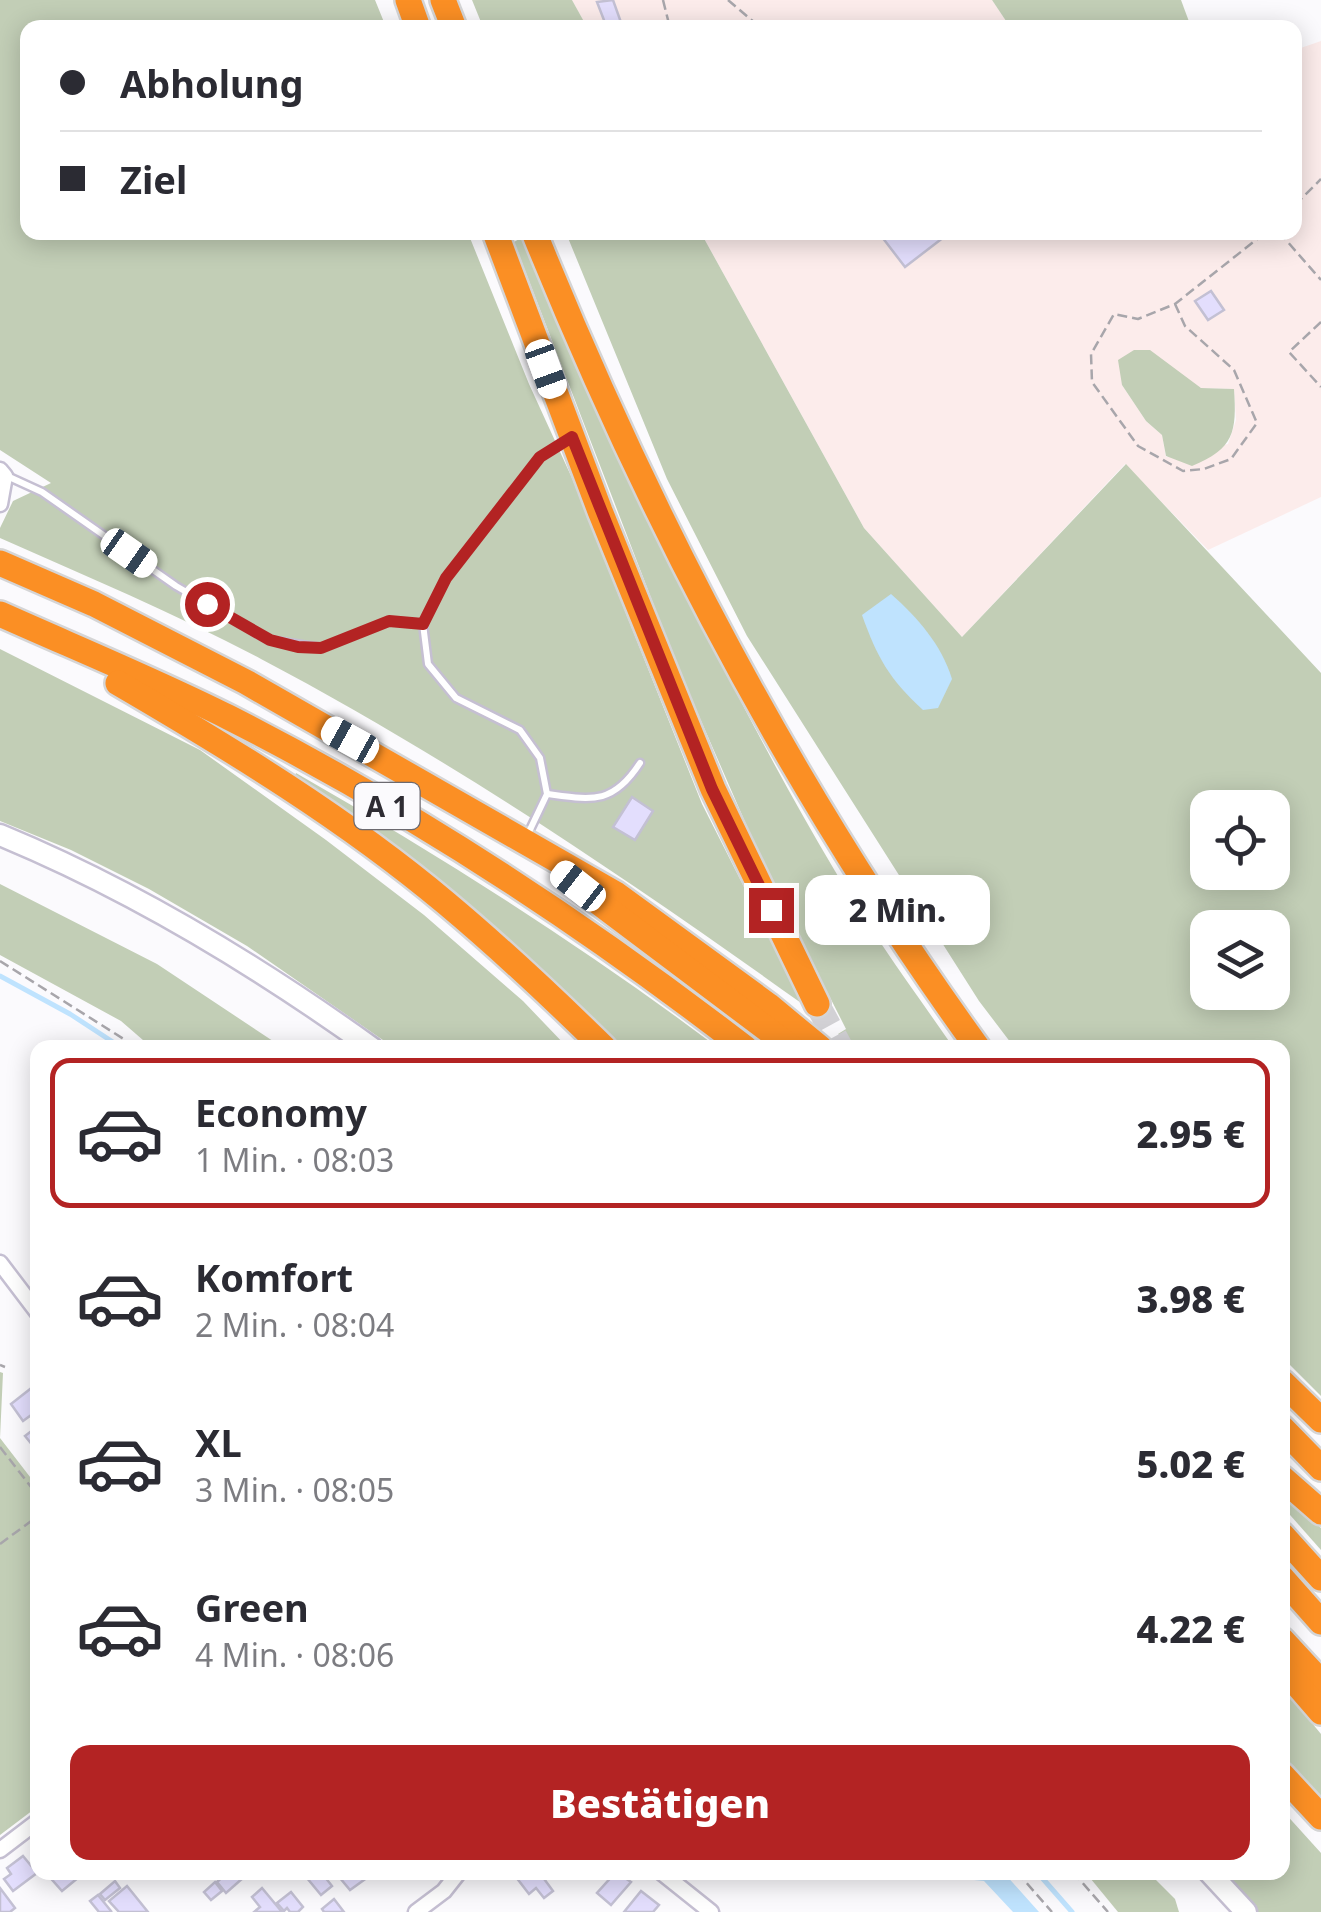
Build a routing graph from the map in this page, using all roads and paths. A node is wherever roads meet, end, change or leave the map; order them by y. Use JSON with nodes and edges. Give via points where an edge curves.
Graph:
{"nodes":[{"id":1,"x":729,"y":0,"type":"edge"},
{"id":2,"x":752,"y":20,"type":"edge"},
{"id":3,"x":1321,"y":179,"type":"edge"},
{"id":4,"x":1302,"y":198,"type":"edge"},
{"id":5,"x":498,"y":240,"type":"edge"},
{"id":6,"x":537,"y":240,"type":"edge"},
{"id":7,"x":1256,"y":240,"type":"edge"},
{"id":8,"x":1286,"y":240,"type":"edge"},
{"id":9,"x":1321,"y":280,"type":"edge"},
{"id":10,"x":1175,"y":304,"type":"junction"},
{"id":11,"x":1321,"y":322,"type":"edge"},
{"id":12,"x":1321,"y":387,"type":"edge"},
{"id":13,"x":572,"y":437,"type":"junction"},
{"id":14,"x":3,"y":473,"type":"edge"},
{"id":15,"x":1,"y":502,"type":"edge"},
{"id":16,"x":0,"y":563,"type":"edge"},
{"id":17,"x":0,"y":614,"type":"edge"},
{"id":18,"x":423,"y":624,"type":"junction"},
{"id":19,"x":640,"y":763,"type":"dead end"},
{"id":20,"x":548,"y":794,"type":"junction"},
{"id":21,"x":0,"y":835,"type":"edge"},
{"id":22,"x":523,"y":843,"type":"junction"},
{"id":23,"x":0,"y":961,"type":"edge"},
{"id":24,"x":817,"y":1004,"type":"tunnel mouth"},
{"id":25,"x":764,"y":1012,"type":"junction"},
{"id":26,"x":125,"y":1040,"type":"edge"},
{"id":27,"x":360,"y":1040,"type":"edge"},
{"id":28,"x":596,"y":1040,"type":"edge"},
{"id":29,"x":736,"y":1040,"type":"edge"},
{"id":30,"x":786,"y":1040,"type":"edge"},
{"id":31,"x":808,"y":1040,"type":"edge"},
{"id":32,"x":973,"y":1040,"type":"edge"},
{"id":33,"x":0,"y":1263,"type":"edge"},
{"id":34,"x":30,"y":1303,"type":"edge"},
{"id":35,"x":1290,"y":1390,"type":"edge"},
{"id":36,"x":1321,"y":1420,"type":"edge"},
{"id":37,"x":1290,"y":1436,"type":"edge"},
{"id":38,"x":0,"y":1447,"type":"edge"},
{"id":39,"x":1321,"y":1468,"type":"edge"},
{"id":40,"x":1290,"y":1485,"type":"edge"},
{"id":41,"x":30,"y":1486,"type":"edge"},
{"id":42,"x":1321,"y":1512,"type":"edge"},
{"id":43,"x":30,"y":1522,"type":"edge"},
{"id":44,"x":0,"y":1544,"type":"edge"},
{"id":45,"x":1290,"y":1544,"type":"edge"},
{"id":46,"x":1321,"y":1578,"type":"edge"},
{"id":47,"x":1290,"y":1587,"type":"edge"},
{"id":48,"x":1321,"y":1622,"type":"edge"},
{"id":49,"x":1290,"y":1649,"type":"edge"},
{"id":50,"x":1290,"y":1676,"type":"edge"},
{"id":51,"x":1321,"y":1682,"type":"edge"},
{"id":52,"x":1321,"y":1712,"type":"edge"},
{"id":53,"x":1290,"y":1784,"type":"edge"},
{"id":54,"x":1321,"y":1817,"type":"edge"},
{"id":55,"x":30,"y":1827,"type":"edge"},
{"id":56,"x":0,"y":1850,"type":"edge"},
{"id":57,"x":453,"y":1880,"type":"edge"},
{"id":58,"x":672,"y":1880,"type":"edge"},
{"id":59,"x":1024,"y":1880,"type":"edge"},
{"id":60,"x":1080,"y":1880,"type":"edge"},
{"id":61,"x":1216,"y":1880,"type":"edge"},
{"id":62,"x":420,"y":1911,"type":"edge"},
{"id":63,"x":711,"y":1912,"type":"edge"},
{"id":64,"x":1052,"y":1912,"type":"edge"},
{"id":65,"x":1108,"y":1912,"type":"edge"},
{"id":66,"x":1246,"y":1912,"type":"edge"}],
"edges":[{"from":1,"to":2,"type":"path"},
{"from":3,"to":4,"type":"path"},
{"from":5,"to":13,"type":"highway"},
{"from":6,"to":32,"type":"highway","via":[[612,414],[725,642],[794,768]]},
{"from":7,"to":10,"type":"path"},
{"from":8,"to":9,"type":"path"},
{"from":10,"to":10,"type":"path","via":[[1138,319],[1114,314],[1091,354],[1092,382],[1138,446],[1183,472],[1204,470],[1231,459],[1257,423],[1234,370],[1185,326]]},
{"from":11,"to":12,"type":"path","via":[[1289,352]]},
{"from":13,"to":18,"type":"lane","via":[[540,457],[446,578]]},
{"from":13,"to":24,"type":"highway","via":[[712,789]]},
{"from":14,"to":15,"type":"street"},
{"from":14,"to":18,"type":"lane","via":[[270,640],[321,648],[389,621]]},
{"from":16,"to":22,"type":"highway","number":"A 1","via":[[246,682]]},
{"from":17,"to":28,"type":"highway","via":[[180,719],[346,828],[444,901]]},
{"from":17,"to":29,"type":"highway","number":"A 1","via":[[227,717],[398,812],[631,961]]},
{"from":18,"to":20,"type":"lane","via":[[428,664],[456,698],[520,730],[540,758]]},
{"from":19,"to":20,"type":"lane","via":[[610,796]]},
{"from":20,"to":22,"type":"lane"},
{"from":21,"to":27,"type":"main road","via":[[148,904]]},
{"from":22,"to":25,"type":"highway","number":"A 1","via":[[616,894]]},
{"from":23,"to":26,"type":"path"},
{"from":25,"to":30,"type":"highway","number":"A 1"},
{"from":25,"to":31,"type":"highway","number":"A 1"},
{"from":33,"to":34,"type":"street"},
{"from":35,"to":36,"type":"highway"},
{"from":37,"to":39,"type":"highway"},
{"from":38,"to":41,"type":"path"},
{"from":40,"to":42,"type":"highway"},
{"from":43,"to":44,"type":"path"},
{"from":45,"to":46,"type":"highway"},
{"from":47,"to":48,"type":"highway"},
{"from":49,"to":51,"type":"highway"},
{"from":50,"to":52,"type":"highway"},
{"from":53,"to":54,"type":"highway"},
{"from":55,"to":56,"type":"street"},
{"from":57,"to":62,"type":"street"},
{"from":58,"to":63,"type":"street"},
{"from":59,"to":64,"type":"path"},
{"from":60,"to":65,"type":"path"},
{"from":61,"to":66,"type":"main road"}]}
